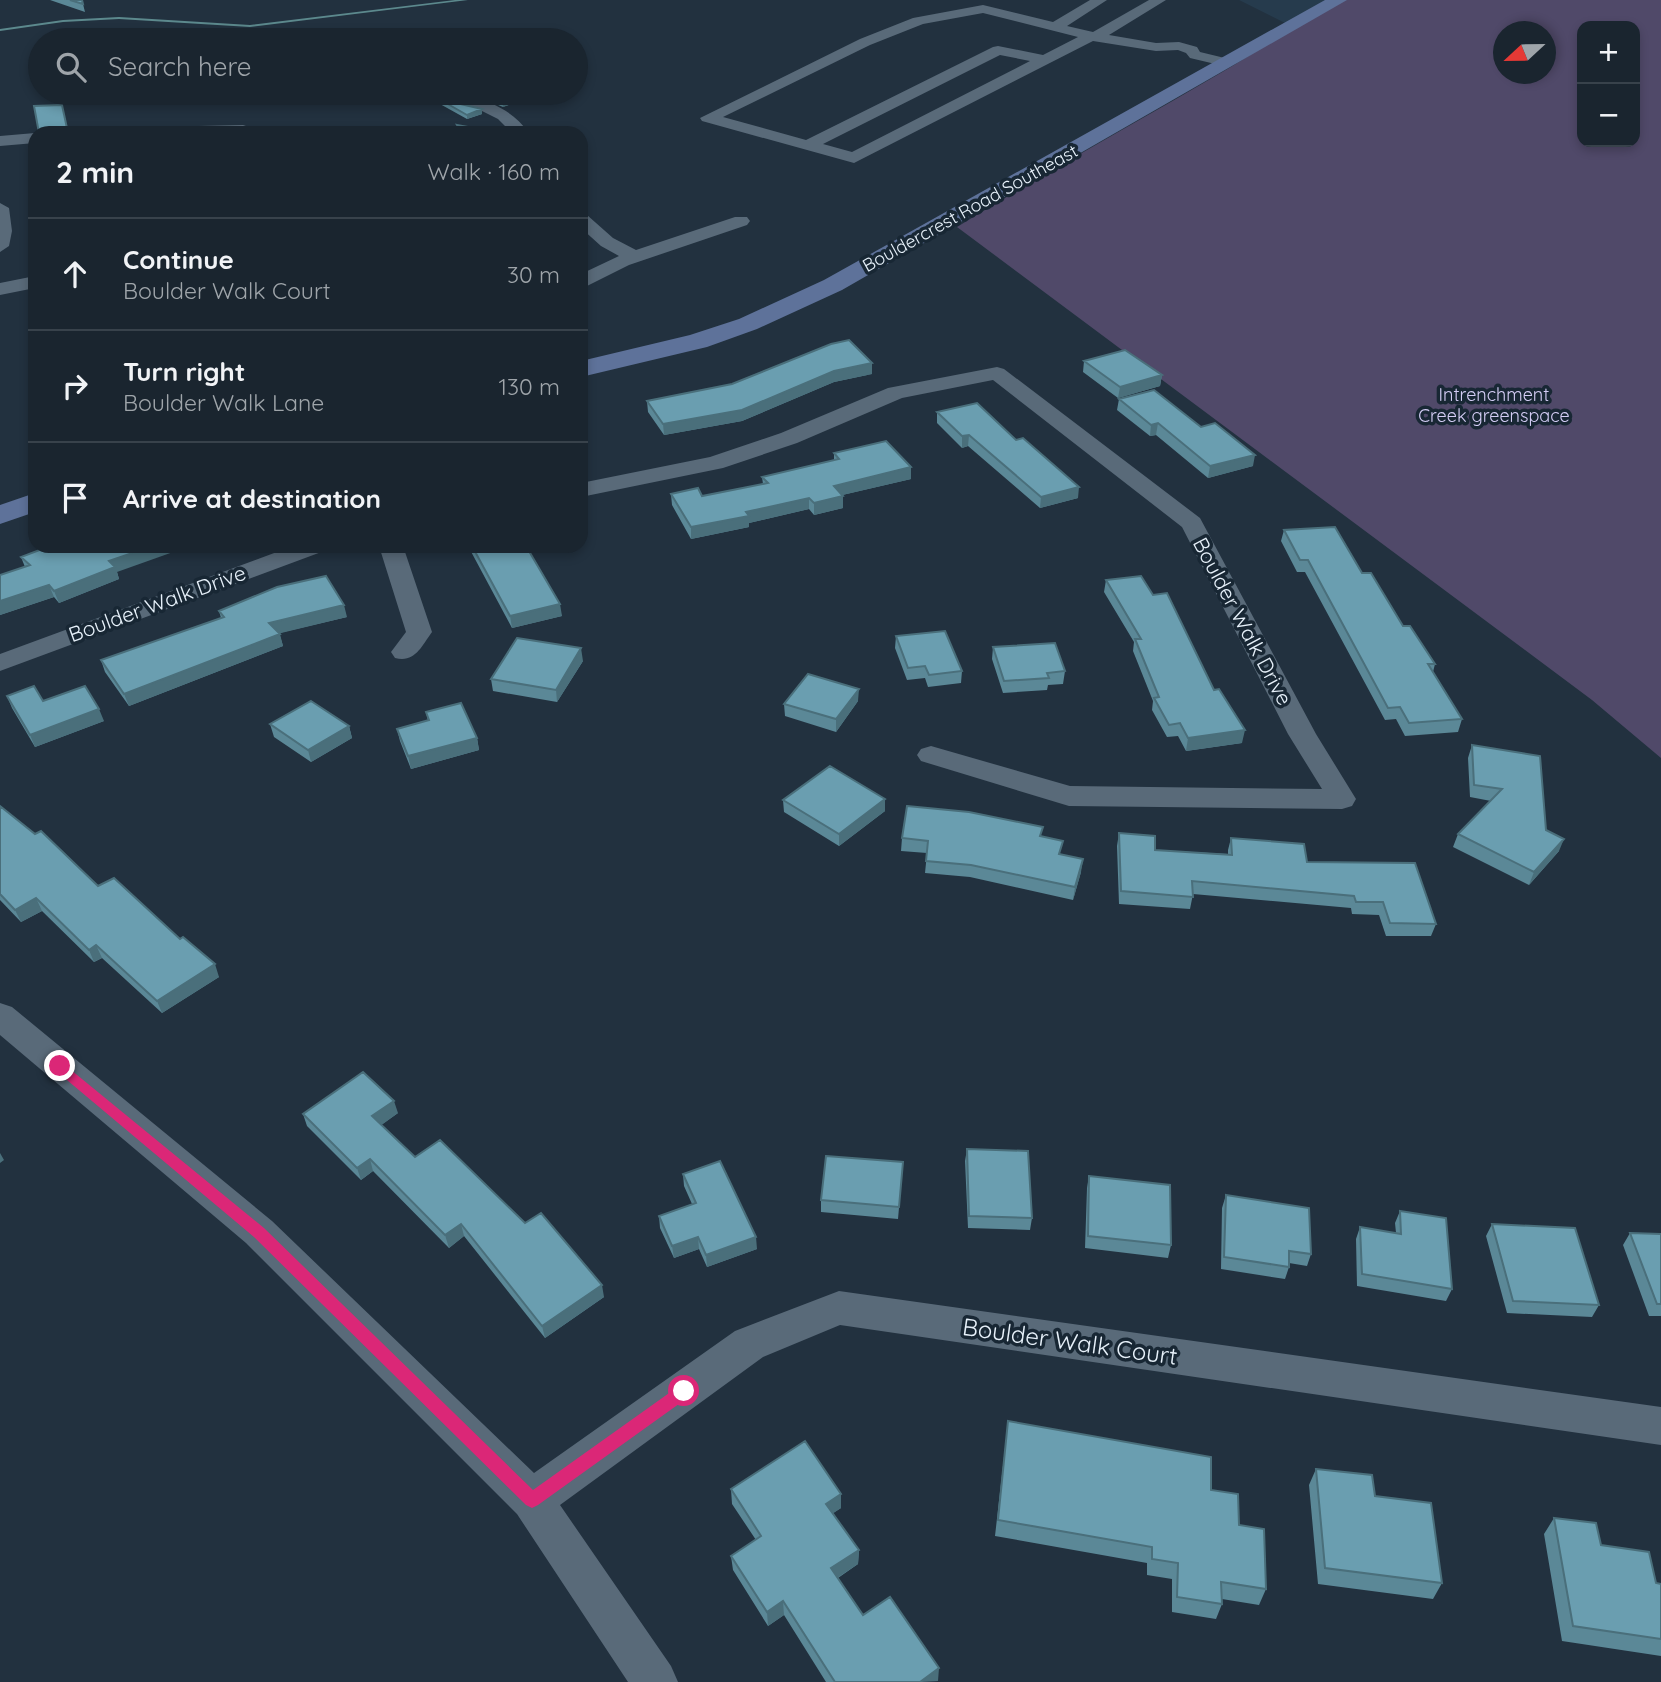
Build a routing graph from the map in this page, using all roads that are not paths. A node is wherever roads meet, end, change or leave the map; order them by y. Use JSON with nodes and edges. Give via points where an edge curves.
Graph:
{"nodes":[{"id":1,"x":1100,"y":0,"type":"edge"},
{"id":2,"x":1159,"y":0,"type":"edge"},
{"id":3,"x":1338,"y":0,"type":"edge"},
{"id":4,"x":986,"y":4,"type":"edge"},
{"id":5,"x":1055,"y":27,"type":"junction"},
{"id":6,"x":1093,"y":36,"type":"junction"},
{"id":7,"x":1153,"y":49,"type":"junction"},
{"id":8,"x":1045,"y":60,"type":"junction"},
{"id":9,"x":1225,"y":65,"type":"junction"},
{"id":10,"x":486,"y":105,"type":"edge"},
{"id":11,"x":517,"y":126,"type":"edge"},
{"id":12,"x":28,"y":139,"type":"edge"},
{"id":13,"x":0,"y":141,"type":"edge"},
{"id":14,"x":809,"y":145,"type":"junction"},
{"id":15,"x":0,"y":208,"type":"edge"},
{"id":16,"x":741,"y":221,"type":"dead end"},
{"id":17,"x":588,"y":225,"type":"edge"},
{"id":18,"x":0,"y":246,"type":"edge"},
{"id":19,"x":631,"y":255,"type":"junction"},
{"id":20,"x":588,"y":277,"type":"edge"},
{"id":21,"x":28,"y":283,"type":"edge"},
{"id":22,"x":0,"y":289,"type":"edge"},
{"id":23,"x":588,"y":366,"type":"edge"},
{"id":24,"x":588,"y":489,"type":"edge"},
{"id":25,"x":28,"y":505,"type":"edge"},
{"id":26,"x":0,"y":515,"type":"edge"},
{"id":27,"x":296,"y":553,"type":"edge"},
{"id":28,"x":393,"y":553,"type":"edge"},
{"id":29,"x":404,"y":652,"type":"dead end"},
{"id":30,"x":0,"y":663,"type":"edge"},
{"id":31,"x":930,"y":755,"type":"dead end"},
{"id":32,"x":0,"y":1016,"type":"edge"},
{"id":33,"x":1661,"y":1426,"type":"edge"},
{"id":34,"x":532,"y":1500,"type":"junction"},
{"id":35,"x":655,"y":1682,"type":"edge"}],
"edges":[{"from":1,"to":5,"type":"street"},
{"from":2,"to":6,"type":"street"},
{"from":3,"to":9,"type":"street","name":"Bouldercrest Road Southeast"},
{"from":4,"to":5,"type":"street"},
{"from":4,"to":14,"type":"street","via":[[865,42],[708,118]]},
{"from":5,"to":6,"type":"street"},
{"from":6,"to":7,"type":"street"},
{"from":6,"to":8,"type":"street"},
{"from":7,"to":9,"type":"street","via":[[1179,46]]},
{"from":7,"to":9,"type":"street","via":[[1160,59]]},
{"from":8,"to":14,"type":"street","via":[[998,50]]},
{"from":8,"to":14,"type":"street","via":[[854,158]]},
{"from":9,"to":23,"type":"street","name":"Bouldercrest Road Southeast","via":[[833,285],[710,337]]},
{"from":10,"to":11,"type":"street"},
{"from":12,"to":13,"type":"street"},
{"from":15,"to":18,"type":"street"},
{"from":16,"to":19,"type":"street"},
{"from":17,"to":19,"type":"street"},
{"from":19,"to":20,"type":"street"},
{"from":21,"to":22,"type":"street"},
{"from":24,"to":31,"type":"street","name":"Boulder Walk Drive","via":[[715,463],[896,393],[997,373],[1192,523],[1301,734],[1342,799],[1069,796]]},
{"from":25,"to":26,"type":"street"},
{"from":27,"to":30,"type":"street","name":"Boulder Walk Drive"},
{"from":28,"to":29,"type":"street","via":[[419,632]]},
{"from":32,"to":34,"type":"street","via":[[259,1232]]},
{"from":33,"to":34,"type":"street","name":"Boulder Walk Court","via":[[839,1308],[749,1344]]},
{"from":34,"to":35,"type":"street"}]}
